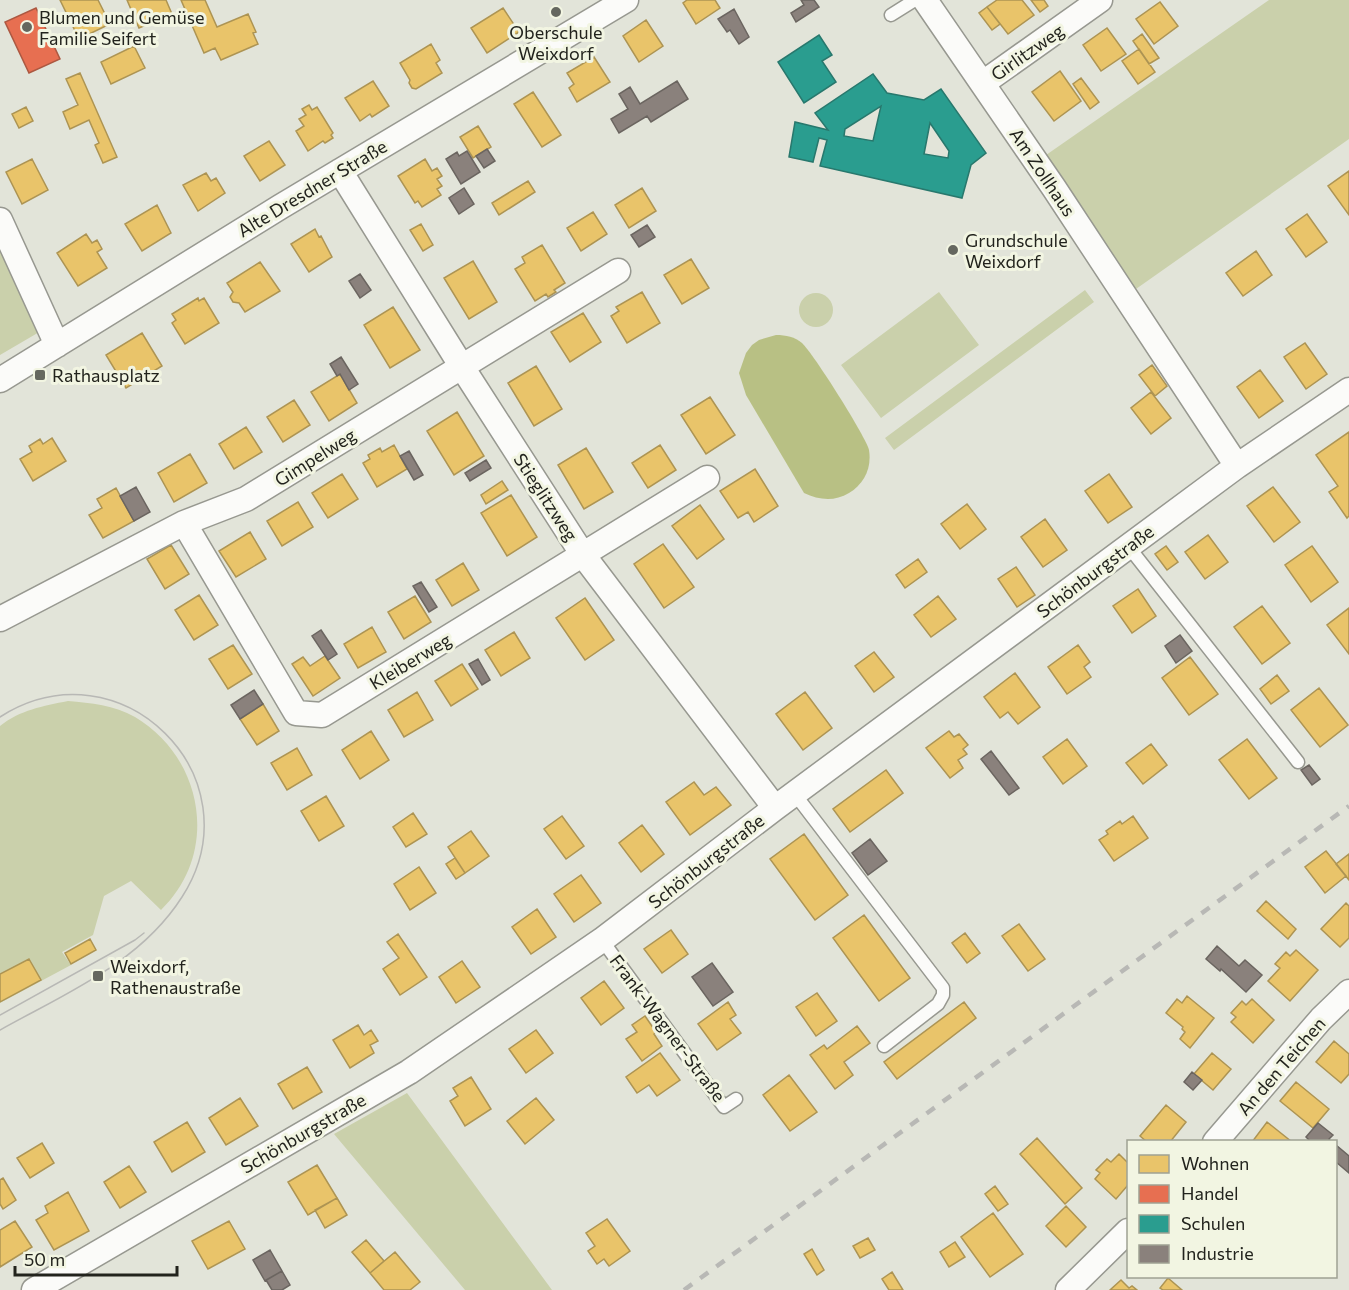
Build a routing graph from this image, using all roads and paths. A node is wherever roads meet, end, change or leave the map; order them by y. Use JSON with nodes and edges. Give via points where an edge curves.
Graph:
{"nodes":[{"id":1,"x":626,"y":0,"type":"edge"},
{"id":2,"x":915,"y":0,"type":"edge"},
{"id":3,"x":925,"y":0,"type":"edge"},
{"id":4,"x":1100,"y":0,"type":"edge"},
{"id":5,"x":891,"y":15,"type":"dead end"},
{"id":6,"x":983,"y":83,"type":"junction"},
{"id":7,"x":340,"y":171,"type":"junction"},
{"id":8,"x":0,"y":220,"type":"edge"},
{"id":9,"x":618,"y":271,"type":"dead end"},
{"id":10,"x":57,"y":345,"type":"junction"},
{"id":11,"x":462,"y":367,"type":"junction"},
{"id":12,"x":0,"y":380,"type":"edge"},
{"id":13,"x":1349,"y":390,"type":"edge"},
{"id":14,"x":1237,"y":466,"type":"junction"},
{"id":15,"x":707,"y":478,"type":"dead end"},
{"id":16,"x":184,"y":523,"type":"junction"},
{"id":17,"x":1128,"y":546,"type":"junction"},
{"id":18,"x":584,"y":555,"type":"junction"},
{"id":19,"x":0,"y":619,"type":"edge"},
{"id":20,"x":1298,"y":762,"type":"dead end"},
{"id":21,"x":794,"y":793,"type":"junction"},
{"id":22,"x":775,"y":808,"type":"junction"},
{"id":23,"x":602,"y":940,"type":"junction"},
{"id":24,"x":1349,"y":992,"type":"edge"},
{"id":25,"x":884,"y":1046,"type":"dead end"},
{"id":26,"x":736,"y":1099,"type":"dead end"},
{"id":27,"x":1217,"y":1140,"type":"edge"},
{"id":28,"x":1127,"y":1232,"type":"edge"},
{"id":29,"x":34,"y":1290,"type":"edge"},
{"id":30,"x":1068,"y":1290,"type":"edge"}],
"edges":[{"from":1,"to":7,"type":"street","name":"Alte Dresdner Straße"},
{"from":2,"to":5,"type":"lane"},
{"from":3,"to":6,"type":"street","name":"Am Zollhaus"},
{"from":4,"to":6,"type":"street","name":"Girlitzweg"},
{"from":6,"to":14,"type":"street","name":"Am Zollhaus"},
{"from":7,"to":10,"type":"street","name":"Alte Dresdner Straße"},
{"from":7,"to":11,"type":"street","name":"Stieglitzweg"},
{"from":8,"to":10,"type":"street"},
{"from":9,"to":11,"type":"street","name":"Gimpelweg"},
{"from":10,"to":12,"type":"street","name":"Alte Dresdner Straße"},
{"from":11,"to":16,"type":"street","name":"Gimpelweg","via":[[246,499]]},
{"from":11,"to":18,"type":"street","name":"Stieglitzweg"},
{"from":13,"to":14,"type":"street","name":"Schönburgstraße"},
{"from":14,"to":17,"type":"street","name":"Schönburgstraße"},
{"from":15,"to":18,"type":"street","name":"Kleiberweg"},
{"from":16,"to":18,"type":"street","name":"Kleiberweg","via":[[296,713],[322,715]]},
{"from":16,"to":19,"type":"street","name":"Gimpelweg"},
{"from":17,"to":20,"type":"lane"},
{"from":17,"to":21,"type":"street","name":"Schönburgstraße"},
{"from":18,"to":22,"type":"street","name":"Stieglitzweg"},
{"from":21,"to":22,"type":"street","name":"Schönburgstraße"},
{"from":21,"to":25,"type":"lane","via":[[942,988],[938,1004]]},
{"from":22,"to":23,"type":"street","name":"Schönburgstraße"},
{"from":23,"to":26,"type":"lane","name":"Frank-Wagner-Straße","via":[[724,1107]]},
{"from":23,"to":29,"type":"street","name":"Schönburgstraße","via":[[409,1072]]},
{"from":24,"to":27,"type":"street","name":"An den Teichen"},
{"from":28,"to":30,"type":"street"}]}
